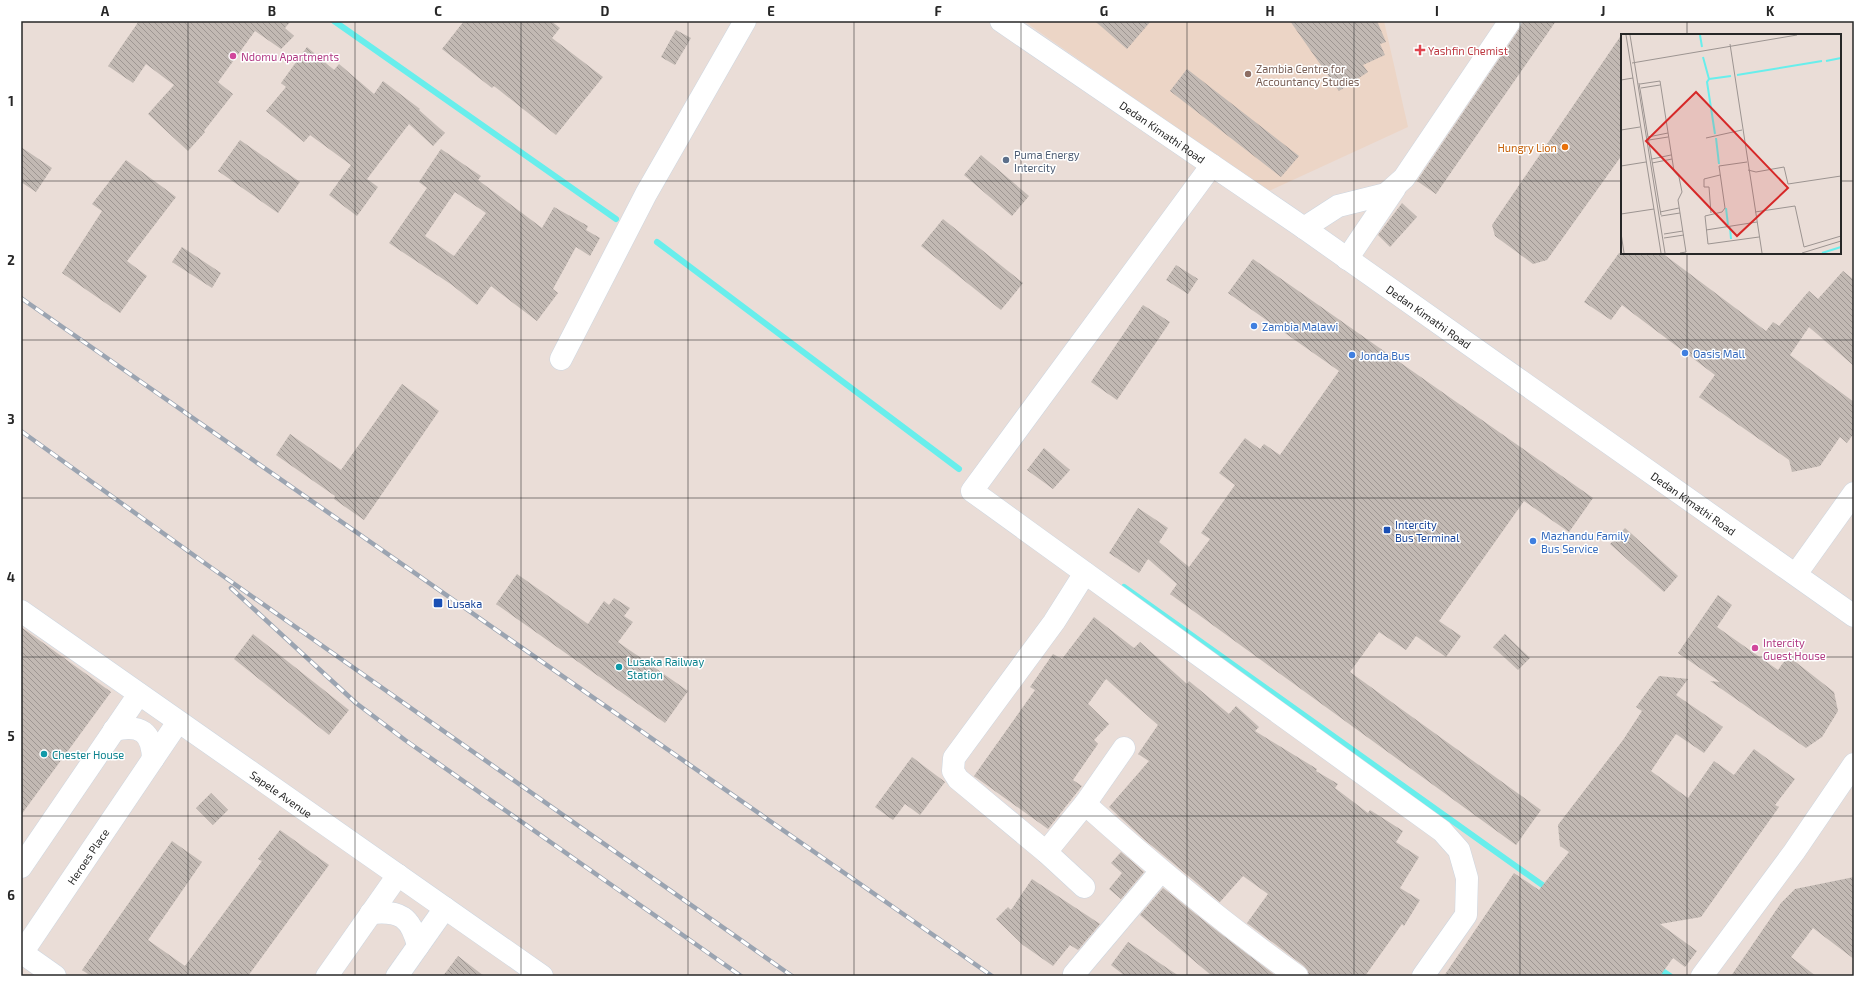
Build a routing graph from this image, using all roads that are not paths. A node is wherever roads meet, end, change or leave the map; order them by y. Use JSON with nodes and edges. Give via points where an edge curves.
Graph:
{"nodes":[{"id":1,"x":745,"y":21,"type":"edge"},
{"id":2,"x":1001,"y":21,"type":"edge"},
{"id":3,"x":1510,"y":21,"type":"edge"},
{"id":4,"x":1212,"y":165,"type":"junction"},
{"id":5,"x":1395,"y":188,"type":"junction"},
{"id":6,"x":1304,"y":228,"type":"junction"},
{"id":7,"x":1347,"y":259,"type":"junction"},
{"id":8,"x":561,"y":359,"type":"dead end"},
{"id":9,"x":1854,"y":493,"type":"edge"},
{"id":10,"x":1085,"y":573,"type":"junction"},
{"id":11,"x":1796,"y":574,"type":"junction"},
{"id":12,"x":21,"y":611,"type":"edge"},
{"id":13,"x":1854,"y":616,"type":"edge"},
{"id":14,"x":139,"y":694,"type":"junction"},
{"id":15,"x":178,"y":722,"type":"junction"},
{"id":16,"x":114,"y":730,"type":"junction"},
{"id":17,"x":1124,"y":748,"type":"dead end"},
{"id":18,"x":153,"y":759,"type":"junction"},
{"id":19,"x":1854,"y":764,"type":"edge"},
{"id":20,"x":1085,"y":804,"type":"junction"},
{"id":21,"x":1046,"y":852,"type":"junction"},
{"id":22,"x":21,"y":867,"type":"edge"},
{"id":23,"x":1161,"y":871,"type":"junction"},
{"id":24,"x":398,"y":875,"type":"junction"},
{"id":25,"x":1084,"y":887,"type":"dead end"},
{"id":26,"x":445,"y":908,"type":"junction"},
{"id":27,"x":371,"y":913,"type":"junction"},
{"id":28,"x":418,"y":946,"type":"junction"},
{"id":29,"x":21,"y":953,"type":"edge"},
{"id":30,"x":1074,"y":974,"type":"dead end"},
{"id":31,"x":55,"y":976,"type":"edge"},
{"id":32,"x":327,"y":976,"type":"edge"},
{"id":33,"x":397,"y":976,"type":"edge"},
{"id":34,"x":542,"y":976,"type":"edge"},
{"id":35,"x":1297,"y":976,"type":"edge"},
{"id":36,"x":1423,"y":976,"type":"edge"},
{"id":37,"x":1702,"y":976,"type":"edge"}],
"edges":[{"from":1,"to":8,"type":"street","via":[[646,194]]},
{"from":2,"to":4,"type":"street","name":"Dedan Kimathi Road"},
{"from":3,"to":5,"type":"street"},
{"from":4,"to":6,"type":"street","name":"Dedan Kimathi Road"},
{"from":4,"to":10,"type":"street","via":[[972,491]]},
{"from":5,"to":6,"type":"street","via":[[1386,194],[1338,206]]},
{"from":5,"to":7,"type":"street"},
{"from":6,"to":7,"type":"street","name":"Dedan Kimathi Road"},
{"from":7,"to":11,"type":"street","name":"Dedan Kimathi Road"},
{"from":9,"to":11,"type":"street"},
{"from":10,"to":21,"type":"street","via":[[1054,622],[954,758],[953,771],[958,779]]},
{"from":10,"to":36,"type":"street","via":[[1442,832],[1459,850],[1468,878],[1466,915]]},
{"from":11,"to":13,"type":"street","name":"Dedan Kimathi Road"},
{"from":12,"to":14,"type":"street","name":"Sapele Avenue"},
{"from":14,"to":15,"type":"street","name":"Sapele Avenue"},
{"from":14,"to":16,"type":"street"},
{"from":15,"to":18,"type":"street","name":"Heroes Place"},
{"from":15,"to":24,"type":"street","name":"Sapele Avenue"},
{"from":16,"to":18,"type":"street","via":[[129,726],[144,732],[152,744]]},
{"from":16,"to":22,"type":"street"},
{"from":17,"to":20,"type":"street"},
{"from":18,"to":29,"type":"street","name":"Heroes Place"},
{"from":19,"to":37,"type":"street","via":[[1794,852]]},
{"from":20,"to":21,"type":"street"},
{"from":20,"to":23,"type":"street"},
{"from":21,"to":25,"type":"street"},
{"from":23,"to":30,"type":"street"},
{"from":23,"to":35,"type":"street","via":[[1252,944]]},
{"from":24,"to":26,"type":"street","name":"Sapele Avenue"},
{"from":24,"to":27,"type":"street"},
{"from":26,"to":28,"type":"street"},
{"from":26,"to":34,"type":"street","name":"Sapele Avenue"},
{"from":27,"to":28,"type":"street","via":[[388,911],[403,917],[414,930]]},
{"from":27,"to":32,"type":"street"},
{"from":28,"to":33,"type":"street"},
{"from":29,"to":31,"type":"street"}]}
